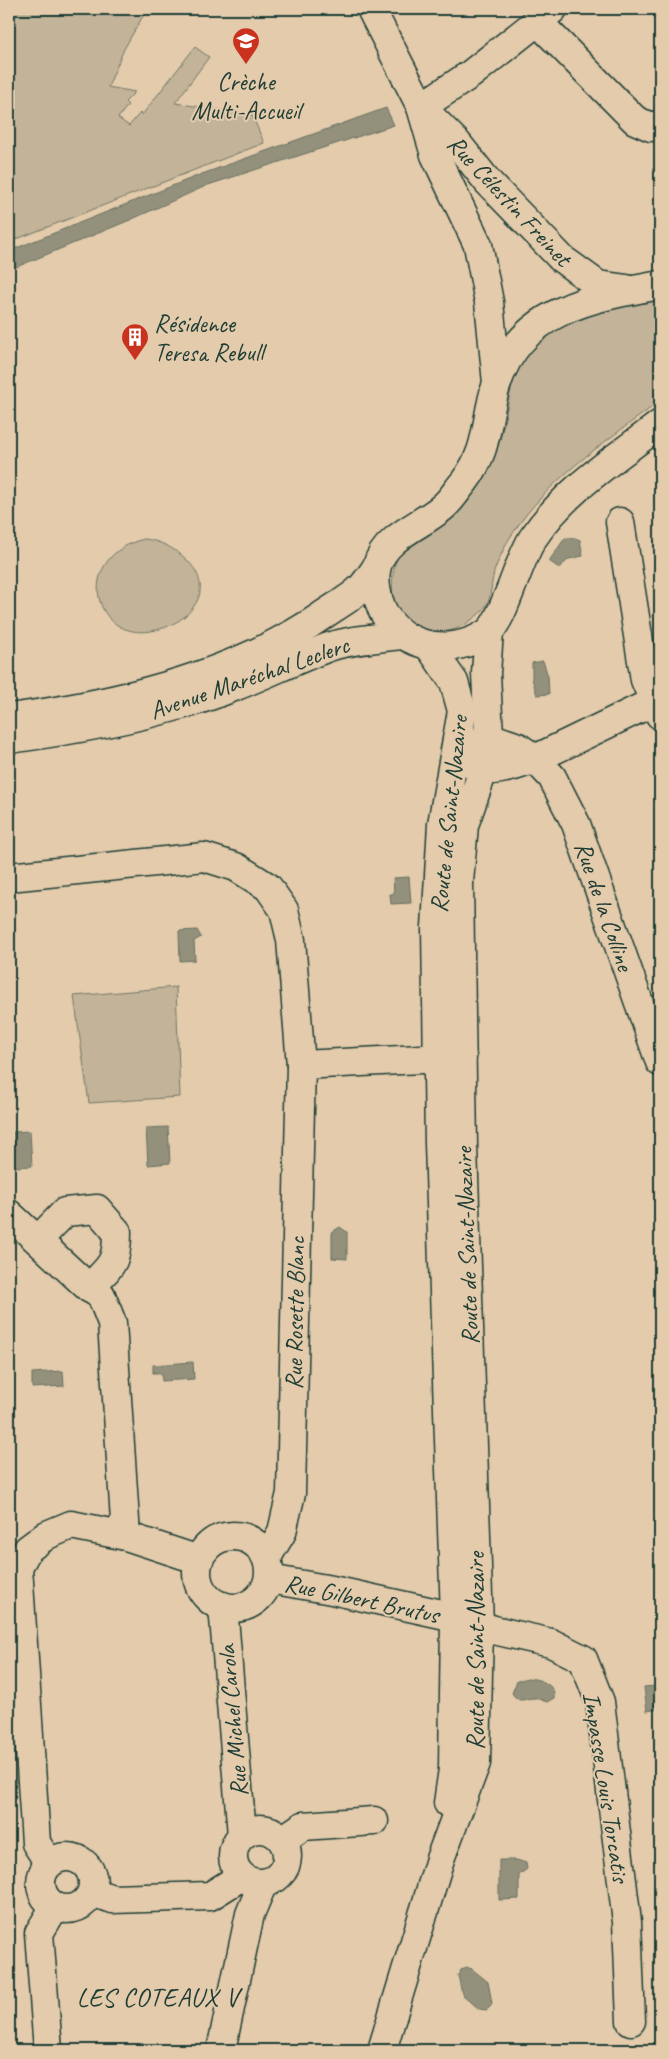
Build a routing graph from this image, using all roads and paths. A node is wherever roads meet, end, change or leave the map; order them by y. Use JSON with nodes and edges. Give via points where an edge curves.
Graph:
{"nodes":[{"id":1,"x":371,"y":9,"type":"edge"},
{"id":2,"x":545,"y":15,"type":"edge"},
{"id":3,"x":421,"y":107,"type":"junction"},
{"id":4,"x":660,"y":124,"type":"edge"},
{"id":5,"x":660,"y":285,"type":"edge"},
{"id":6,"x":633,"y":290,"type":"junction"},
{"id":7,"x":497,"y":383,"type":"junction"},
{"id":8,"x":660,"y":424,"type":"edge"},
{"id":9,"x":620,"y":522,"type":"dead end"},
{"id":10,"x":376,"y":568,"type":"junction"},
{"id":11,"x":489,"y":632,"type":"junction"},
{"id":12,"x":401,"y":635,"type":"junction"},
{"id":13,"x":429,"y":646,"type":"junction"},
{"id":14,"x":657,"y":708,"type":"edge"},
{"id":15,"x":9,"y":718,"type":"edge"},
{"id":16,"x":460,"y":729,"type":"junction"},
{"id":17,"x":489,"y":737,"type":"junction"},
{"id":18,"x":9,"y":739,"type":"edge"},
{"id":19,"x":535,"y":759,"type":"junction"},
{"id":20,"x":483,"y":771,"type":"junction"},
{"id":21,"x":9,"y":877,"type":"edge"},
{"id":22,"x":450,"y":1057,"type":"junction"},
{"id":23,"x":660,"y":1062,"type":"edge"},
{"id":24,"x":301,"y":1065,"type":"junction"},
{"id":25,"x":9,"y":1214,"type":"edge"},
{"id":26,"x":38,"y":1239,"type":"junction"},
{"id":27,"x":89,"y":1288,"type":"junction"},
{"id":28,"x":126,"y":1536,"type":"junction"},
{"id":29,"x":199,"y":1560,"type":"junction"},
{"id":30,"x":268,"y":1568,"type":"junction"},
{"id":31,"x":223,"y":1606,"type":"junction"},
{"id":32,"x":467,"y":1621,"type":"junction"},
{"id":33,"x":374,"y":1821,"type":"dead end"},
{"id":34,"x":242,"y":1835,"type":"junction"},
{"id":35,"x":282,"y":1840,"type":"junction"},
{"id":36,"x":49,"y":1863,"type":"junction"},
{"id":37,"x":252,"y":1879,"type":"junction"},
{"id":38,"x":93,"y":1892,"type":"junction"},
{"id":39,"x":60,"y":1909,"type":"junction"},
{"id":40,"x":630,"y":2021,"type":"dead end"},
{"id":41,"x":48,"y":2050,"type":"edge"},
{"id":42,"x":221,"y":2050,"type":"edge"},
{"id":43,"x":382,"y":2050,"type":"edge"}],
"edges":[{"from":1,"to":3,"type":"street","name":"Rue Célestin Freinet"},
{"from":2,"to":3,"type":"street","via":[[471,74]]},
{"from":2,"to":4,"type":"street","via":[[635,120],[651,127]]},
{"from":3,"to":6,"type":"street","name":"Rue Célestin Freinet","via":[[458,143],[488,182],[562,260],[598,285]]},
{"from":3,"to":7,"type":"street","name":"Rue Célestin Freinet","via":[[435,154],[478,245],[489,302]]},
{"from":5,"to":6,"type":"street"},
{"from":6,"to":7,"type":"street","via":[[568,306],[540,324],[516,344]]},
{"from":7,"to":10,"type":"street","name":"Avenue Maréchal Leclerc","via":[[486,440],[472,471],[445,506],[397,538],[381,554]]},
{"from":8,"to":11,"type":"street","via":[[561,502],[532,540],[518,566],[500,616]]},
{"from":9,"to":14,"type":"street","via":[[645,680]]},
{"from":10,"to":12,"type":"street","via":[[376,592],[382,611]]},
{"from":10,"to":15,"type":"street","name":"Avenue Maréchal Leclerc","via":[[361,588],[335,608],[299,633],[252,656],[171,684],[105,702]]},
{"from":11,"to":13,"type":"street","via":[[470,642]]},
{"from":11,"to":17,"type":"street","name":"Route de Saint-Nazaire","via":[[486,673]]},
{"from":12,"to":13,"type":"street"},
{"from":12,"to":18,"type":"street","name":"Avenue Maréchal Leclerc","via":[[362,638],[327,648],[251,682],[188,703],[70,731]]},
{"from":13,"to":16,"type":"street","name":"Route de Saint-Nazaire","via":[[454,682],[462,711]]},
{"from":14,"to":19,"type":"street"},
{"from":16,"to":20,"type":"street","via":[[469,758],[475,767]]},
{"from":16,"to":22,"type":"street","name":"Route de Saint-Nazaire","via":[[442,824],[437,885],[436,927]]},
{"from":17,"to":19,"type":"street","name":"Rue de la Colline","via":[[518,747]]},
{"from":17,"to":20,"type":"street","name":"Route de Saint-Nazaire"},
{"from":19,"to":20,"type":"street","via":[[516,766]]},
{"from":19,"to":23,"type":"street","name":"Rue de la Colline","via":[[552,777],[576,824]]},
{"from":20,"to":22,"type":"street","name":"Route de Saint-Nazaire","via":[[464,825]]},
{"from":21,"to":24,"type":"street","name":"Rue Rosette Blanc","via":[[204,857],[236,867],[268,887],[284,910],[291,940]]},
{"from":22,"to":24,"type":"street"},
{"from":22,"to":32,"type":"street","name":"Route de Saint-Nazaire","via":[[463,1146]]},
{"from":24,"to":30,"type":"street","name":"Rue Rosette Blanc","via":[[291,1493],[282,1532]]},
{"from":25,"to":26,"type":"street"},
{"from":26,"to":27,"type":"street"},
{"from":26,"to":27,"type":"street","via":[[64,1212],[97,1210],[117,1232],[117,1250],[115,1260]]},
{"from":27,"to":28,"type":"street","via":[[101,1295],[112,1323]]},
{"from":28,"to":29,"type":"street"},
{"from":28,"to":36,"type":"street","via":[[71,1525],[47,1535],[28,1549],[18,1567],[36,1842]]},
{"from":29,"to":30,"type":"street","via":[[214,1541],[238,1535],[260,1547]]},
{"from":29,"to":31,"type":"street","via":[[199,1583],[212,1601]]},
{"from":30,"to":31,"type":"street","via":[[264,1591],[257,1600],[246,1606]]},
{"from":30,"to":32,"type":"street","name":"Rue Gilbert Brutus","via":[[332,1590]]},
{"from":31,"to":34,"type":"street","name":"Rue Michel Carola"},
{"from":32,"to":40,"type":"street","name":"Impasse Louis Torcatis","via":[[551,1643],[583,1659],[600,1702],[627,1922]]},
{"from":32,"to":43,"type":"street","name":"Route de Saint-Nazaire","via":[[476,1763],[440,1858]]},
{"from":33,"to":35,"type":"street","via":[[303,1826]]},
{"from":34,"to":35,"type":"street","via":[[263,1829]]},
{"from":34,"to":37,"type":"street","via":[[232,1856],[235,1867]]},
{"from":35,"to":37,"type":"street","via":[[286,1861],[281,1872],[273,1879]]},
{"from":36,"to":38,"type":"street","via":[[71,1857],[82,1861],[94,1881]]},
{"from":36,"to":39,"type":"street","via":[[41,1879],[41,1888],[44,1897]]},
{"from":37,"to":38,"type":"street","via":[[210,1896],[112,1899]]},
{"from":37,"to":42,"type":"street","via":[[250,1914]]},
{"from":38,"to":39,"type":"street","via":[[80,1907]]},
{"from":39,"to":41,"type":"street","via":[[51,1913],[38,1933]]}]}
